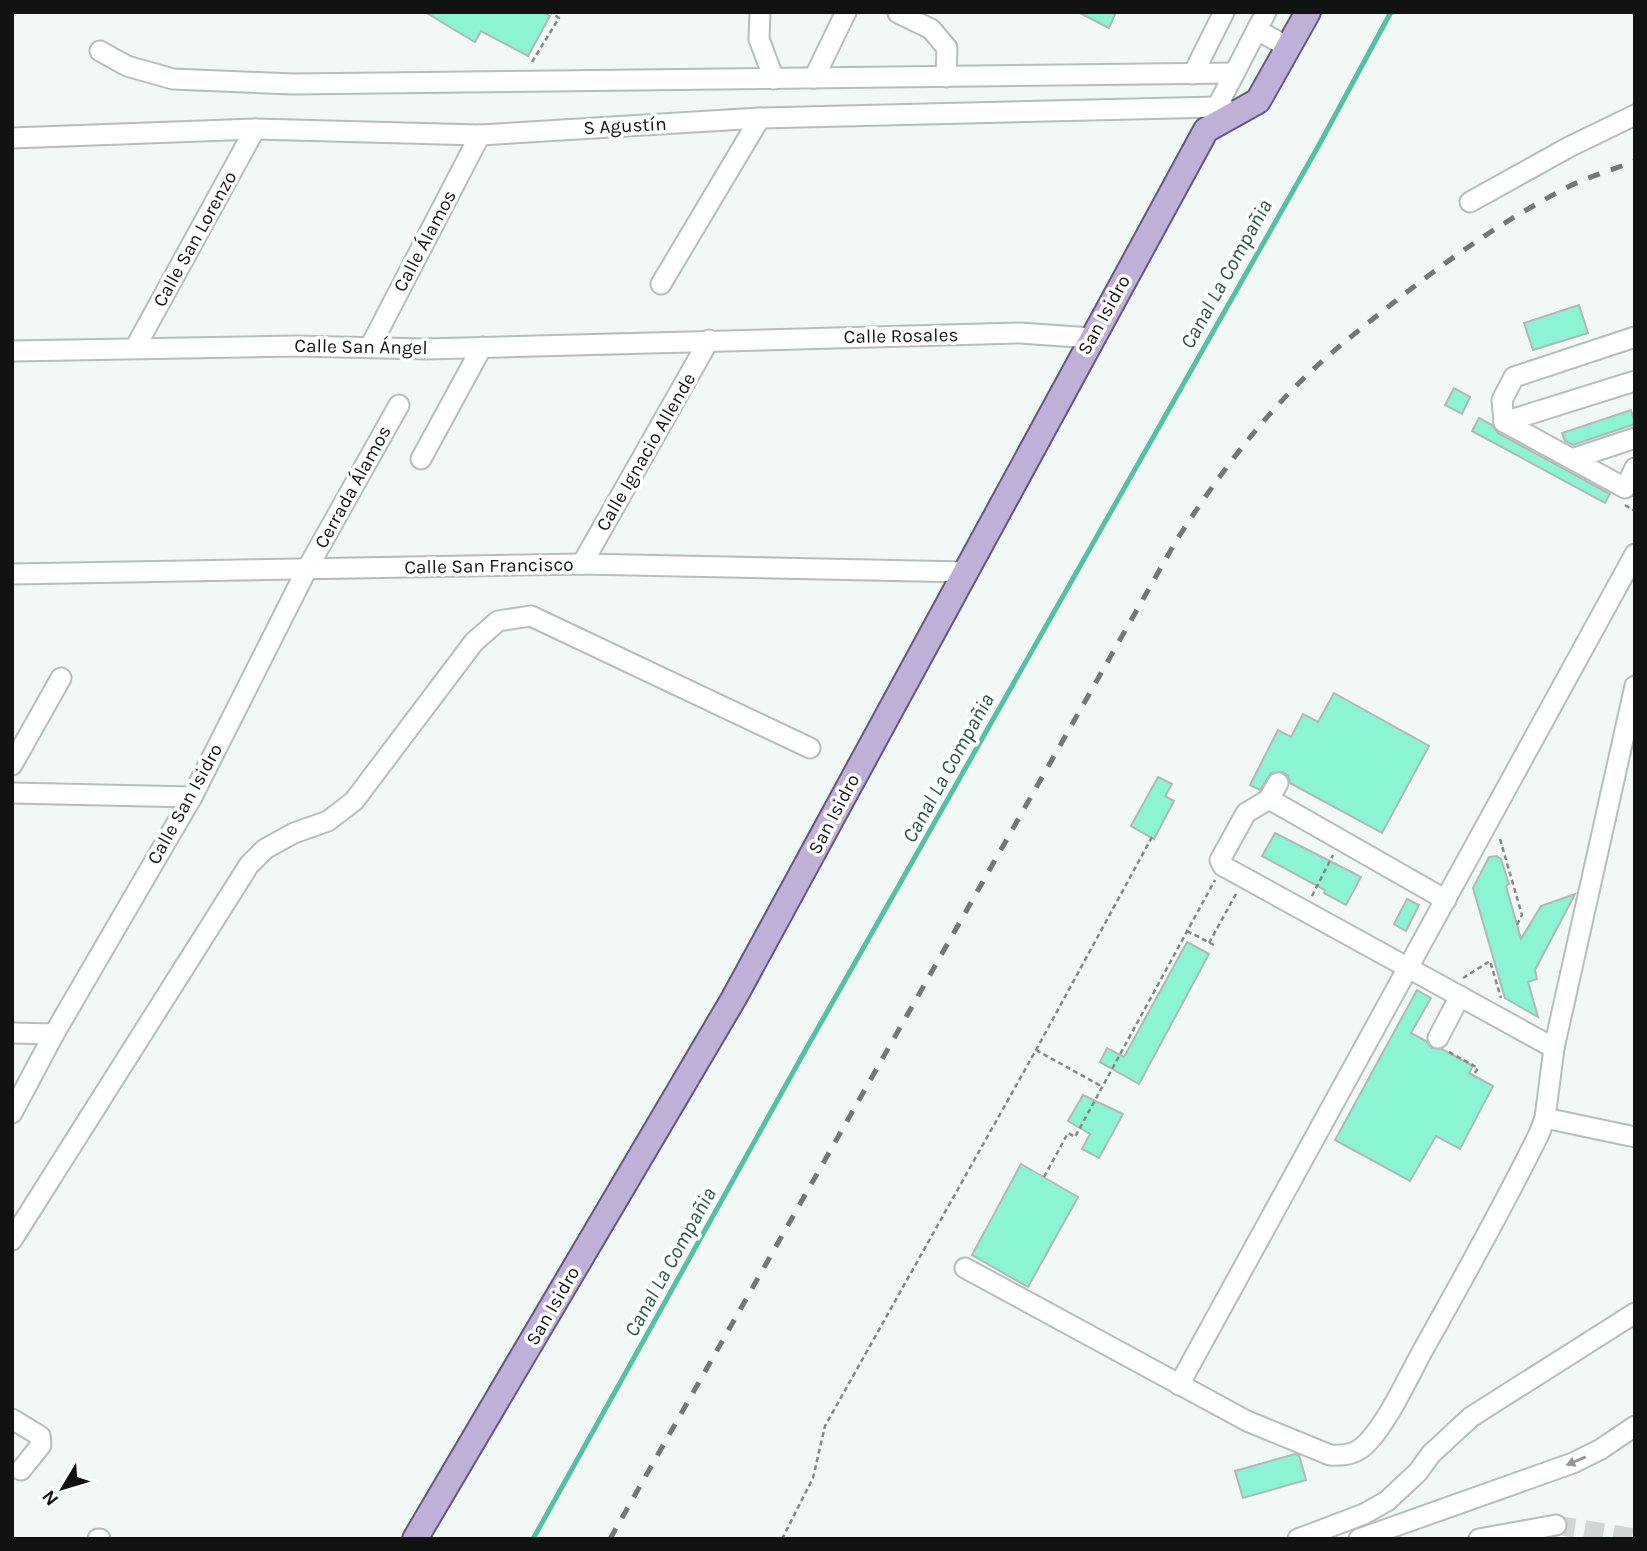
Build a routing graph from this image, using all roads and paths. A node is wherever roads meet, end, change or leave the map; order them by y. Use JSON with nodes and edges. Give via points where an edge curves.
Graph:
{"nodes":[{"id":1,"x":550,"y":12,"type":"edge"},
{"id":2,"x":760,"y":12,"type":"edge"},
{"id":3,"x":846,"y":12,"type":"edge"},
{"id":4,"x":1224,"y":12,"type":"edge"},
{"id":5,"x":1266,"y":12,"type":"edge"},
{"id":6,"x":1308,"y":12,"type":"edge"},
{"id":7,"x":898,"y":13,"type":"edge"},
{"id":8,"x":1257,"y":30,"type":"junction"},
{"id":9,"x":1288,"y":47,"type":"junction"},
{"id":10,"x":100,"y":51,"type":"dead end"},
{"id":11,"x":1234,"y":73,"type":"junction"},
{"id":12,"x":1193,"y":74,"type":"junction"},
{"id":13,"x":946,"y":77,"type":"junction"},
{"id":14,"x":814,"y":78,"type":"junction"},
{"id":15,"x":774,"y":79,"type":"junction"},
{"id":16,"x":519,"y":81,"type":"junction"},
{"id":17,"x":1237,"y":107,"type":"junction"},
{"id":18,"x":1635,"y":115,"type":"edge"},
{"id":19,"x":760,"y":118,"type":"junction"},
{"id":20,"x":255,"y":130,"type":"junction"},
{"id":21,"x":480,"y":135,"type":"junction"},
{"id":22,"x":12,"y":138,"type":"edge"},
{"id":23,"x":1469,"y":202,"type":"dead end"},
{"id":24,"x":661,"y":285,"type":"dead end"},
{"id":25,"x":1635,"y":337,"type":"edge"},
{"id":26,"x":1092,"y":338,"type":"junction"},
{"id":27,"x":709,"y":340,"type":"junction"},
{"id":28,"x":370,"y":347,"type":"junction"},
{"id":29,"x":482,"y":347,"type":"junction"},
{"id":30,"x":135,"y":348,"type":"junction"},
{"id":31,"x":12,"y":351,"type":"edge"},
{"id":32,"x":1635,"y":381,"type":"edge"},
{"id":33,"x":399,"y":405,"type":"dead end"},
{"id":34,"x":1504,"y":422,"type":"junction"},
{"id":35,"x":1635,"y":438,"type":"edge"},
{"id":36,"x":421,"y":459,"type":"dead end"},
{"id":37,"x":1572,"y":459,"type":"junction"},
{"id":38,"x":1635,"y":468,"type":"edge"},
{"id":39,"x":1635,"y":554,"type":"edge"},
{"id":40,"x":582,"y":564,"type":"junction"},
{"id":41,"x":307,"y":569,"type":"junction"},
{"id":42,"x":965,"y":572,"type":"junction"},
{"id":43,"x":12,"y":574,"type":"edge"},
{"id":44,"x":61,"y":678,"type":"dead end"},
{"id":45,"x":1634,"y":695,"type":"edge"},
{"id":46,"x":810,"y":748,"type":"dead end"},
{"id":47,"x":12,"y":765,"type":"edge"},
{"id":48,"x":12,"y":793,"type":"edge"},
{"id":49,"x":192,"y":797,"type":"junction"},
{"id":50,"x":1499,"y":835,"type":"dead end"},
{"id":51,"x":1152,"y":838,"type":"dead end"},
{"id":52,"x":1334,"y":854,"type":"dead end"},
{"id":53,"x":1223,"y":866,"type":"junction"},
{"id":54,"x":1238,"y":890,"type":"dead end"},
{"id":55,"x":1446,"y":900,"type":"junction"},
{"id":56,"x":1308,"y":902,"type":"dead end"},
{"id":57,"x":1517,"y":925,"type":"dead end"},
{"id":58,"x":1187,"y":931,"type":"junction"},
{"id":59,"x":1209,"y":943,"type":"junction"},
{"id":60,"x":1214,"y":945,"type":"dead end"},
{"id":61,"x":1409,"y":969,"type":"junction"},
{"id":62,"x":1466,"y":990,"type":"junction"},
{"id":63,"x":1492,"y":994,"type":"dead end"},
{"id":64,"x":12,"y":1033,"type":"edge"},
{"id":65,"x":54,"y":1034,"type":"junction"},
{"id":66,"x":1440,"y":1043,"type":"joint"},
{"id":67,"x":1555,"y":1048,"type":"junction"},
{"id":68,"x":1036,"y":1050,"type":"junction"},
{"id":69,"x":1474,"y":1076,"type":"dead end"},
{"id":70,"x":1102,"y":1087,"type":"junction"},
{"id":71,"x":12,"y":1113,"type":"edge"},
{"id":72,"x":1545,"y":1118,"type":"junction"},
{"id":73,"x":1635,"y":1137,"type":"edge"},
{"id":74,"x":1044,"y":1177,"type":"dead end"},
{"id":75,"x":12,"y":1240,"type":"edge"},
{"id":76,"x":965,"y":1268,"type":"dead end"},
{"id":77,"x":1635,"y":1314,"type":"edge"},
{"id":78,"x":1179,"y":1385,"type":"junction"},
{"id":79,"x":12,"y":1419,"type":"edge"},
{"id":80,"x":1635,"y":1426,"type":"edge"},
{"id":81,"x":21,"y":1470,"type":"dead end"},
{"id":82,"x":1556,"y":1525,"type":"tunnel mouth"},
{"id":83,"x":415,"y":1539,"type":"edge"},
{"id":84,"x":782,"y":1539,"type":"edge"},
{"id":85,"x":1298,"y":1539,"type":"edge"},
{"id":86,"x":1359,"y":1539,"type":"edge"},
{"id":87,"x":1479,"y":1539,"type":"edge"}],
"edges":[{"from":1,"to":16,"type":"path","via":[[559,18]]},
{"from":2,"to":15,"type":"street","via":[[759,39]]},
{"from":3,"to":14,"type":"street"},
{"from":4,"to":12,"type":"street"},
{"from":5,"to":8,"type":"street"},
{"from":6,"to":9,"type":"main road"},
{"from":7,"to":13,"type":"street","via":[[931,29],[947,48]]},
{"from":8,"to":9,"type":"street"},
{"from":8,"to":11,"type":"street"},
{"from":9,"to":17,"type":"main road"},
{"from":10,"to":16,"type":"street","via":[[127,66],[173,79],[293,84]]},
{"from":11,"to":12,"type":"street"},
{"from":11,"to":17,"type":"street"},
{"from":12,"to":13,"type":"street"},
{"from":13,"to":14,"type":"street"},
{"from":14,"to":15,"type":"street"},
{"from":15,"to":16,"type":"street"},
{"from":17,"to":19,"type":"street","name":"S Agustín"},
{"from":17,"to":26,"type":"main road","name":"San Isidro","via":[[1206,130]]},
{"from":18,"to":23,"type":"street"},
{"from":19,"to":21,"type":"street","name":"S Agustín"},
{"from":19,"to":24,"type":"street"},
{"from":20,"to":21,"type":"street","name":"S Agustín"},
{"from":20,"to":22,"type":"street","name":"S Agustín"},
{"from":20,"to":30,"type":"street","name":"Calle San Lorenzo"},
{"from":21,"to":28,"type":"street","name":"Calle Álamos"},
{"from":25,"to":34,"type":"street","via":[[1514,377],[1502,400]]},
{"from":26,"to":27,"type":"street","name":"Calle Rosales","via":[[1020,333]]},
{"from":26,"to":42,"type":"main road","name":"San Isidro"},
{"from":27,"to":29,"type":"street","name":"Calle San Ángel"},
{"from":27,"to":40,"type":"street","name":"Calle Ignacio Allende"},
{"from":28,"to":29,"type":"street","name":"Calle San Ángel"},
{"from":28,"to":30,"type":"street","name":"Calle San Ángel"},
{"from":29,"to":36,"type":"street"},
{"from":30,"to":31,"type":"street","name":"Calle San Ángel"},
{"from":32,"to":34,"type":"street"},
{"from":33,"to":41,"type":"street","name":"Cerrada Álamos"},
{"from":34,"to":37,"type":"street"},
{"from":35,"to":37,"type":"street"},
{"from":37,"to":38,"type":"street","via":[[1625,488]]},
{"from":39,"to":55,"type":"street"},
{"from":40,"to":41,"type":"street","name":"Calle San Francisco"},
{"from":40,"to":42,"type":"street","name":"Calle San Francisco"},
{"from":41,"to":43,"type":"street","name":"Calle San Francisco"},
{"from":41,"to":49,"type":"street","name":"Calle San Isidro"},
{"from":42,"to":83,"type":"main road","name":"San Isidro","via":[[734,998]]},
{"from":44,"to":47,"type":"street"},
{"from":45,"to":67,"type":"street"},
{"from":46,"to":75,"type":"street","via":[[531,616],[498,621],[474,642],[354,801],[328,821],[265,849],[249,865]]},
{"from":48,"to":49,"type":"street"},
{"from":49,"to":65,"type":"street","name":"Calle San Isidro"},
{"from":50,"to":57,"type":"path","via":[[1522,915]]},
{"from":51,"to":68,"type":"path"},
{"from":52,"to":56,"type":"path"},
{"from":53,"to":55,"type":"street","via":[[1220,860],[1247,813],[1273,791]]},
{"from":53,"to":58,"type":"path"},
{"from":53,"to":61,"type":"street"},
{"from":54,"to":59,"type":"path"},
{"from":55,"to":61,"type":"street"},
{"from":58,"to":59,"type":"path"},
{"from":58,"to":70,"type":"path"},
{"from":59,"to":60,"type":"path"},
{"from":61,"to":62,"type":"street"},
{"from":61,"to":78,"type":"street"},
{"from":62,"to":63,"type":"path","via":[[1463,978],[1490,961],[1502,1000]]},
{"from":62,"to":66,"type":"street"},
{"from":62,"to":67,"type":"street"},
{"from":64,"to":65,"type":"street"},
{"from":65,"to":71,"type":"street","name":"Calle San Isidro"},
{"from":66,"to":69,"type":"path","via":[[1478,1068]]},
{"from":67,"to":72,"type":"street"},
{"from":68,"to":70,"type":"path"},
{"from":68,"to":84,"type":"path","via":[[825,1426],[813,1478]]},
{"from":70,"to":74,"type":"path","via":[[1075,1137],[1068,1133]]},
{"from":72,"to":73,"type":"street"},
{"from":72,"to":78,"type":"street","via":[[1400,1392],[1380,1426],[1357,1452],[1330,1455],[1247,1422]]},
{"from":76,"to":78,"type":"street"},
{"from":77,"to":85,"type":"street","via":[[1471,1417],[1387,1500],[1364,1514]]},
{"from":79,"to":81,"type":"street","via":[[40,1436],[41,1445]]},
{"from":80,"to":86,"type":"street","one_way":true,"via":[[1601,1450],[1573,1462]]},
{"from":82,"to":87,"type":"street"}]}
